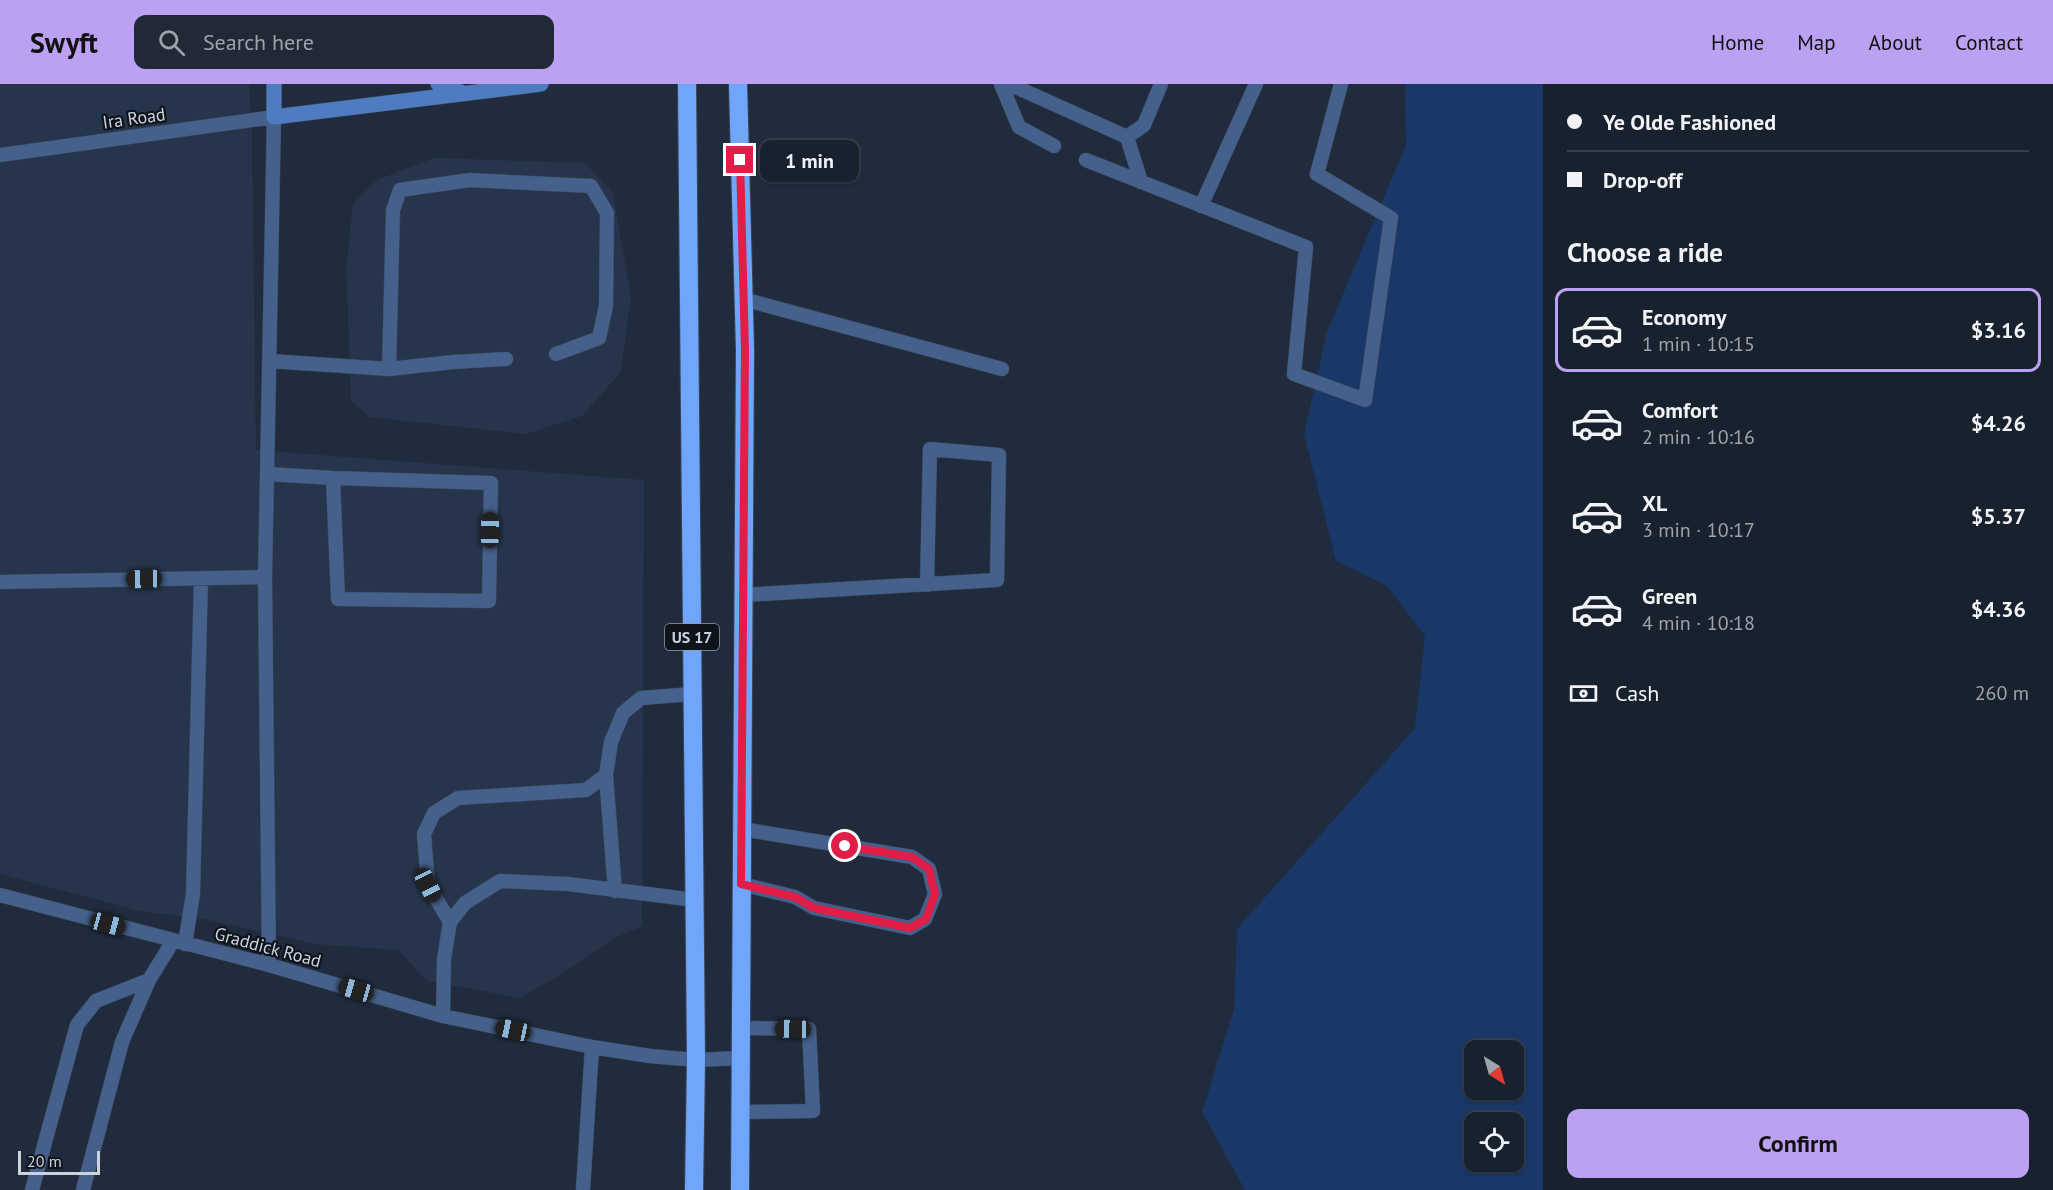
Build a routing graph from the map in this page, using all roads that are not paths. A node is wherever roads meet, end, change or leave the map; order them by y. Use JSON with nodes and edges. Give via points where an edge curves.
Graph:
{"nodes":[{"id":1,"x":274,"y":84,"type":"edge"},
{"id":2,"x":438,"y":84,"type":"edge"},
{"id":3,"x":542,"y":84,"type":"edge"},
{"id":4,"x":687,"y":84,"type":"edge"},
{"id":5,"x":738,"y":84,"type":"edge"},
{"id":6,"x":1001,"y":84,"type":"edge"},
{"id":7,"x":1009,"y":84,"type":"edge"},
{"id":8,"x":1161,"y":84,"type":"edge"},
{"id":9,"x":1256,"y":84,"type":"edge"},
{"id":10,"x":1341,"y":84,"type":"edge"},
{"id":11,"x":466,"y":94,"type":"junction"},
{"id":12,"x":274,"y":117,"type":"junction"},
{"id":13,"x":1127,"y":137,"type":"junction"},
{"id":14,"x":1054,"y":146,"type":"dead end"},
{"id":15,"x":0,"y":155,"type":"edge"},
{"id":16,"x":1086,"y":160,"type":"dead end"},
{"id":17,"x":1142,"y":182,"type":"junction"},
{"id":18,"x":1201,"y":206,"type":"junction"},
{"id":19,"x":743,"y":299,"type":"junction"},
{"id":20,"x":556,"y":354,"type":"dead end"},
{"id":21,"x":507,"y":359,"type":"dead end"},
{"id":22,"x":269,"y":361,"type":"junction"},
{"id":23,"x":389,"y":369,"type":"junction"},
{"id":24,"x":1002,"y":369,"type":"dead end"},
{"id":25,"x":267,"y":474,"type":"junction"},
{"id":26,"x":333,"y":478,"type":"junction"},
{"id":27,"x":265,"y":577,"type":"junction"},
{"id":28,"x":201,"y":578,"type":"junction"},
{"id":29,"x":0,"y":582,"type":"edge"},
{"id":30,"x":927,"y":585,"type":"junction"},
{"id":31,"x":743,"y":596,"type":"junction"},
{"id":32,"x":693,"y":694,"type":"junction"},
{"id":33,"x":606,"y":775,"type":"junction"},
{"id":34,"x":742,"y":829,"type":"junction"},
{"id":35,"x":741,"y":884,"type":"junction"},
{"id":36,"x":615,"y":891,"type":"junction"},
{"id":37,"x":0,"y":895,"type":"edge"},
{"id":38,"x":695,"y":900,"type":"junction"},
{"id":39,"x":450,"y":922,"type":"junction"},
{"id":40,"x":179,"y":942,"type":"junction"},
{"id":41,"x":269,"y":965,"type":"junction"},
{"id":42,"x":149,"y":980,"type":"junction"},
{"id":43,"x":444,"y":1016,"type":"junction"},
{"id":44,"x":740,"y":1028,"type":"junction"},
{"id":45,"x":592,"y":1047,"type":"junction"},
{"id":46,"x":740,"y":1058,"type":"junction"},
{"id":47,"x":696,"y":1060,"type":"junction"},
{"id":48,"x":740,"y":1112,"type":"junction"},
{"id":49,"x":32,"y":1190,"type":"edge"},
{"id":50,"x":83,"y":1190,"type":"edge"},
{"id":51,"x":583,"y":1190,"type":"edge"},
{"id":52,"x":694,"y":1190,"type":"edge"},
{"id":53,"x":740,"y":1190,"type":"edge"}],
"edges":[{"from":1,"to":12,"type":"street"},
{"from":2,"to":11,"type":"street"},
{"from":3,"to":11,"type":"street"},
{"from":4,"to":32,"type":"highway","number":"US 17"},
{"from":5,"to":19,"type":"highway","number":"US 17"},
{"from":6,"to":14,"type":"lane","via":[[1019,127]]},
{"from":7,"to":13,"type":"lane"},
{"from":8,"to":13,"type":"lane","via":[[1144,125]]},
{"from":9,"to":18,"type":"lane"},
{"from":10,"to":18,"type":"lane","via":[[1317,174],[1391,218],[1365,400],[1294,374],[1306,247]]},
{"from":11,"to":12,"type":"street"},
{"from":12,"to":15,"type":"lane","name":"Ira Road"},
{"from":12,"to":22,"type":"lane"},
{"from":13,"to":17,"type":"lane"},
{"from":16,"to":17,"type":"lane"},
{"from":17,"to":18,"type":"lane"},
{"from":19,"to":24,"type":"lane"},
{"from":19,"to":31,"type":"highway","number":"US 17"},
{"from":20,"to":23,"type":"lane","via":[[599,338],[606,306],[607,213],[591,186],[470,180],[400,190],[393,210]]},
{"from":21,"to":23,"type":"lane"},
{"from":22,"to":23,"type":"lane"},
{"from":22,"to":25,"type":"lane"},
{"from":25,"to":26,"type":"lane"},
{"from":25,"to":27,"type":"lane"},
{"from":26,"to":26,"type":"lane","via":[[491,483],[489,601],[338,599]]},
{"from":27,"to":28,"type":"lane"},
{"from":27,"to":41,"type":"lane"},
{"from":28,"to":29,"type":"lane"},
{"from":28,"to":40,"type":"lane","via":[[193,894]]},
{"from":30,"to":30,"type":"lane","via":[[997,580],[999,455],[930,449]]},
{"from":30,"to":31,"type":"lane"},
{"from":31,"to":34,"type":"highway","number":"US 17"},
{"from":32,"to":33,"type":"lane","via":[[641,698],[623,713],[611,742]]},
{"from":32,"to":38,"type":"highway","number":"US 17"},
{"from":33,"to":36,"type":"lane"},
{"from":33,"to":39,"type":"lane","via":[[586,790],[458,798],[434,813],[424,834],[428,885]]},
{"from":34,"to":35,"type":"highway","number":"US 17"},
{"from":34,"to":35,"type":"lane","via":[[912,857],[929,869],[935,894],[926,919],[910,928],[814,908],[795,897]]},
{"from":35,"to":44,"type":"highway","number":"US 17"},
{"from":36,"to":38,"type":"lane"},
{"from":36,"to":39,"type":"lane","via":[[568,884],[500,882],[465,903]]},
{"from":37,"to":40,"type":"lane","name":"Graddick Road"},
{"from":38,"to":47,"type":"highway","number":"US 17"},
{"from":39,"to":43,"type":"lane","via":[[444,960]]},
{"from":40,"to":41,"type":"lane","name":"Graddick Road"},
{"from":40,"to":42,"type":"lane"},
{"from":41,"to":43,"type":"lane","name":"Graddick Road"},
{"from":42,"to":49,"type":"lane","via":[[96,1001],[77,1025]]},
{"from":42,"to":50,"type":"lane","via":[[122,1042]]},
{"from":43,"to":45,"type":"lane","name":"Graddick Road"},
{"from":44,"to":46,"type":"highway","number":"US 17"},
{"from":44,"to":48,"type":"lane","via":[[809,1029],[813,1111]]},
{"from":45,"to":47,"type":"lane","name":"Graddick Road"},
{"from":45,"to":51,"type":"lane"},
{"from":46,"to":47,"type":"lane","name":"Graddick Road"},
{"from":46,"to":48,"type":"highway","number":"US 17"},
{"from":47,"to":52,"type":"highway","number":"US 17"},
{"from":48,"to":53,"type":"highway","number":"US 17"}]}
